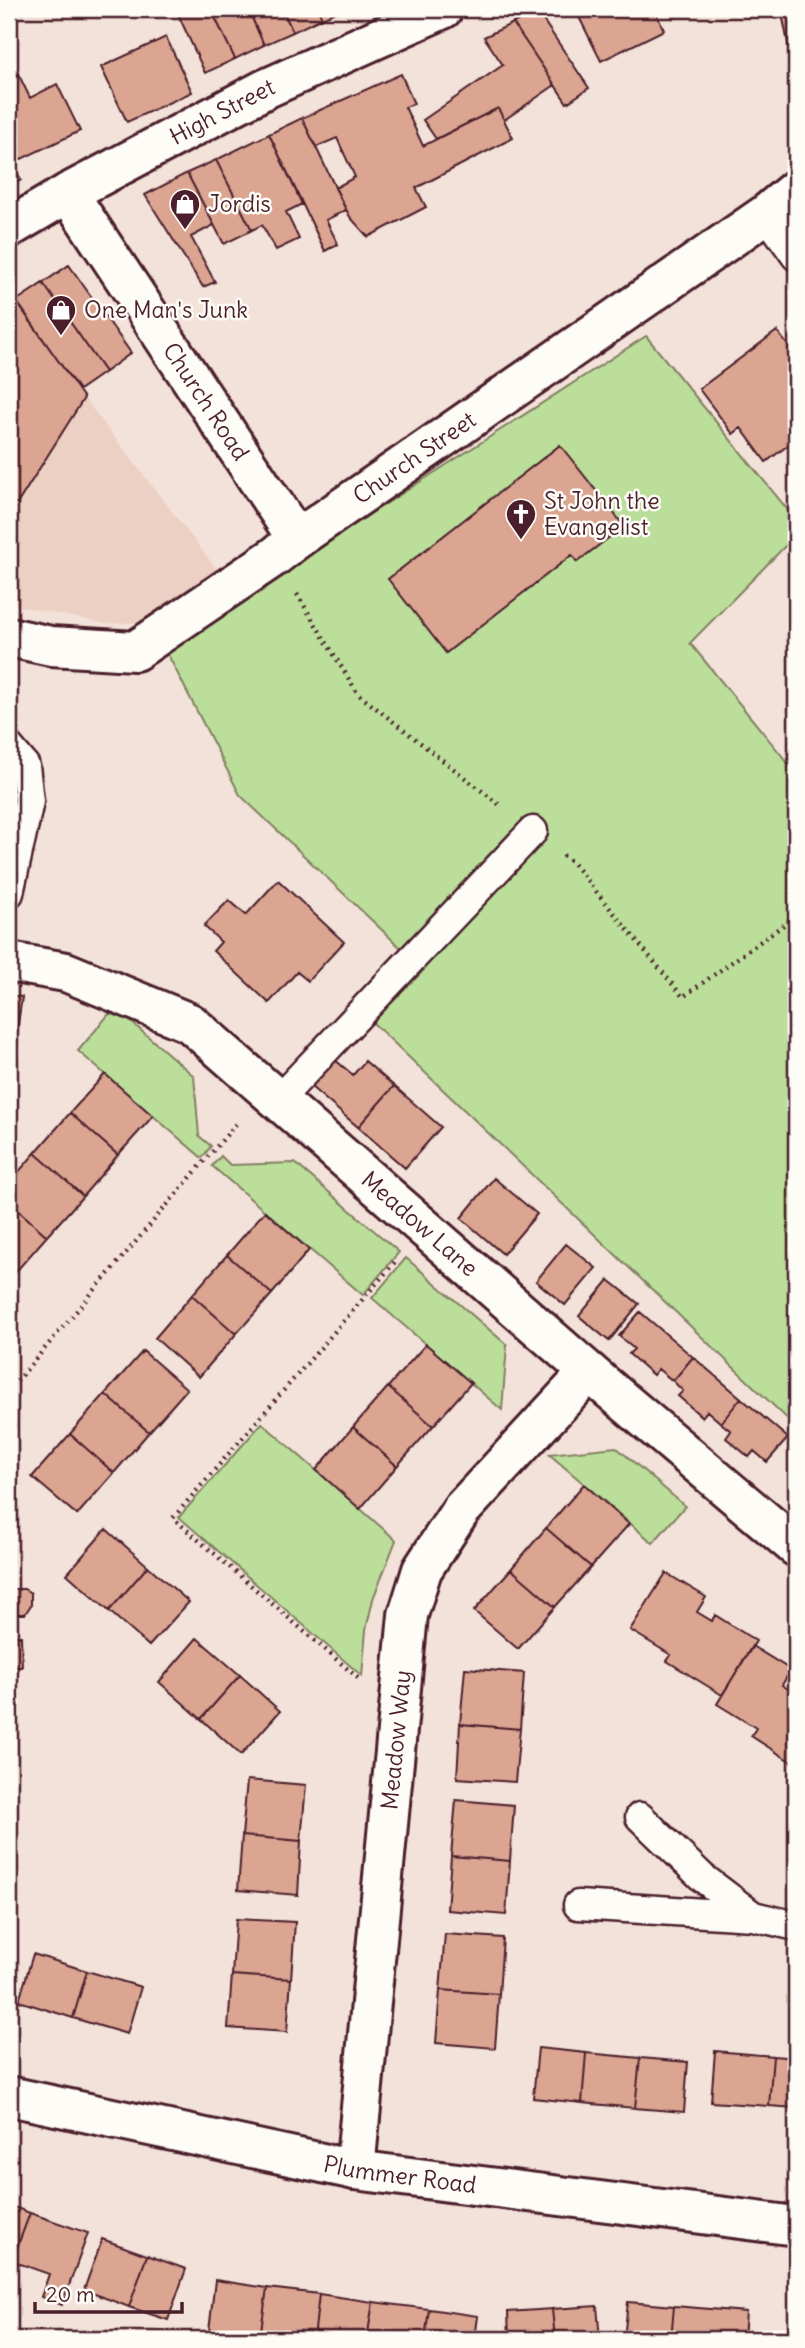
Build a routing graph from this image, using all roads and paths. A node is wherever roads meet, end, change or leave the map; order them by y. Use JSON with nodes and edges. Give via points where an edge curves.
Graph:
{"nodes":[{"id":1,"x":443,"y":9,"type":"edge"},
{"id":2,"x":796,"y":189,"type":"edge"},
{"id":3,"x":68,"y":193,"type":"junction"},
{"id":4,"x":766,"y":214,"type":"junction"},
{"id":5,"x":9,"y":228,"type":"edge"},
{"id":6,"x":796,"y":256,"type":"edge"},
{"id":7,"x":297,"y":539,"type":"junction"},
{"id":8,"x":9,"y":637,"type":"edge"},
{"id":9,"x":9,"y":747,"type":"edge"},
{"id":10,"x":533,"y":831,"type":"dead end"},
{"id":11,"x":9,"y":893,"type":"edge"},
{"id":12,"x":9,"y":962,"type":"edge"},
{"id":13,"x":272,"y":1094,"type":"junction"},
{"id":14,"x":425,"y":1228,"type":"junction"},
{"id":15,"x":589,"y":1372,"type":"junction"},
{"id":16,"x":16,"y":1381,"type":"dead end"},
{"id":17,"x":796,"y":1547,"type":"edge"},
{"id":18,"x":398,"y":1712,"type":"junction"},
{"id":19,"x":640,"y":1817,"type":"dead end"},
{"id":20,"x":578,"y":1905,"type":"dead end"},
{"id":21,"x":753,"y":1916,"type":"junction"},
{"id":22,"x":796,"y":1926,"type":"edge"},
{"id":23,"x":9,"y":2096,"type":"edge"},
{"id":24,"x":355,"y":2170,"type":"junction"},
{"id":25,"x":796,"y":2226,"type":"edge"}],
"edges":[{"from":1,"to":3,"type":"street","name":"High Street","via":[[265,89]]},
{"from":2,"to":4,"type":"street","name":"Church Street"},
{"from":3,"to":5,"type":"street","name":"High Street"},
{"from":3,"to":7,"type":"street","name":"Church Road"},
{"from":4,"to":6,"type":"lane"},
{"from":4,"to":7,"type":"street","name":"Church Street"},
{"from":7,"to":8,"type":"street","name":"Church Street","via":[[135,651],[51,646]]},
{"from":9,"to":11,"type":"lane","via":[[25,766],[29,801]]},
{"from":10,"to":13,"type":"lane"},
{"from":12,"to":13,"type":"street","name":"Meadow Lane","via":[[66,972],[190,1023]]},
{"from":13,"to":14,"type":"street","name":"Meadow Lane"},
{"from":13,"to":16,"type":"path"},
{"from":14,"to":15,"type":"street","name":"Meadow Lane"},
{"from":14,"to":18,"type":"path","via":[[173,1518]]},
{"from":15,"to":17,"type":"street","name":"Meadow Lane"},
{"from":15,"to":18,"type":"street","name":"Meadow Way","via":[[461,1510],[422,1570],[408,1615]]},
{"from":18,"to":24,"type":"street","name":"Meadow Way"},
{"from":19,"to":21,"type":"lane","via":[[703,1878]]},
{"from":20,"to":21,"type":"lane"},
{"from":21,"to":22,"type":"lane"},
{"from":23,"to":24,"type":"street","name":"Plummer Road"},
{"from":24,"to":25,"type":"street","name":"Plummer Road"}]}
